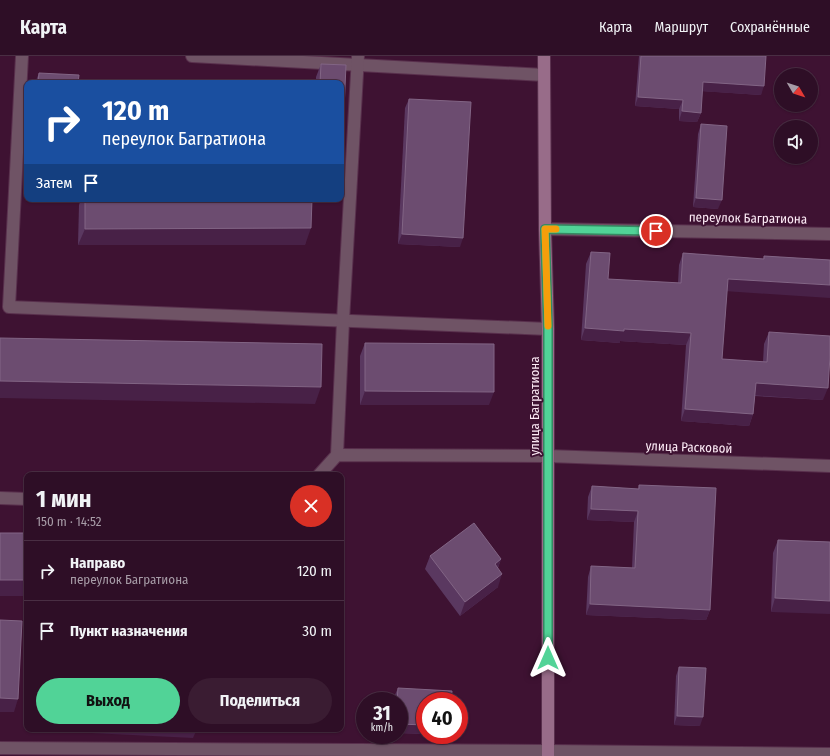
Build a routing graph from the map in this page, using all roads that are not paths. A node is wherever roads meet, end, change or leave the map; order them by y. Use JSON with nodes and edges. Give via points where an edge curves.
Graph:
{"nodes":[{"id":1,"x":22,"y":56,"type":"edge"},
{"id":2,"x":192,"y":56,"type":"edge"},
{"id":3,"x":544,"y":56,"type":"edge"},
{"id":4,"x":357,"y":60,"type":"edge"},
{"id":5,"x":544,"y":75,"type":"junction"},
{"id":6,"x":545,"y":229,"type":"junction"},
{"id":7,"x":830,"y":234,"type":"edge"},
{"id":8,"x":343,"y":321,"type":"junction"},
{"id":9,"x":548,"y":329,"type":"junction"},
{"id":10,"x":337,"y":455,"type":"junction"},
{"id":11,"x":548,"y":456,"type":"junction"},
{"id":12,"x":830,"y":466,"type":"edge"},
{"id":13,"x":322,"y":472,"type":"edge"},
{"id":14,"x":0,"y":498,"type":"edge"},
{"id":15,"x":24,"y":499,"type":"edge"},
{"id":16,"x":0,"y":748,"type":"edge"},
{"id":17,"x":548,"y":753,"type":"edge"},
{"id":18,"x":830,"y":754,"type":"edge"}],
"edges":[{"from":1,"to":8,"type":"street","via":[[9,307]]},
{"from":2,"to":4,"type":"street"},
{"from":3,"to":5,"type":"street","name":"улица Багратиона"},
{"from":4,"to":5,"type":"street"},
{"from":4,"to":8,"type":"street"},
{"from":5,"to":6,"type":"street","name":"улица Багратиона"},
{"from":6,"to":7,"type":"street","name":"переулок Багратиона"},
{"from":6,"to":9,"type":"street","name":"улица Багратиона"},
{"from":8,"to":9,"type":"street"},
{"from":8,"to":10,"type":"street"},
{"from":9,"to":11,"type":"street","name":"улица Багратиона"},
{"from":10,"to":11,"type":"street","name":"улица Расковой"},
{"from":10,"to":13,"type":"street"},
{"from":11,"to":12,"type":"street","name":"улица Расковой"},
{"from":11,"to":17,"type":"street","name":"улица Багратиона"},
{"from":14,"to":15,"type":"street"},
{"from":16,"to":17,"type":"street"},
{"from":17,"to":18,"type":"street"}]}
